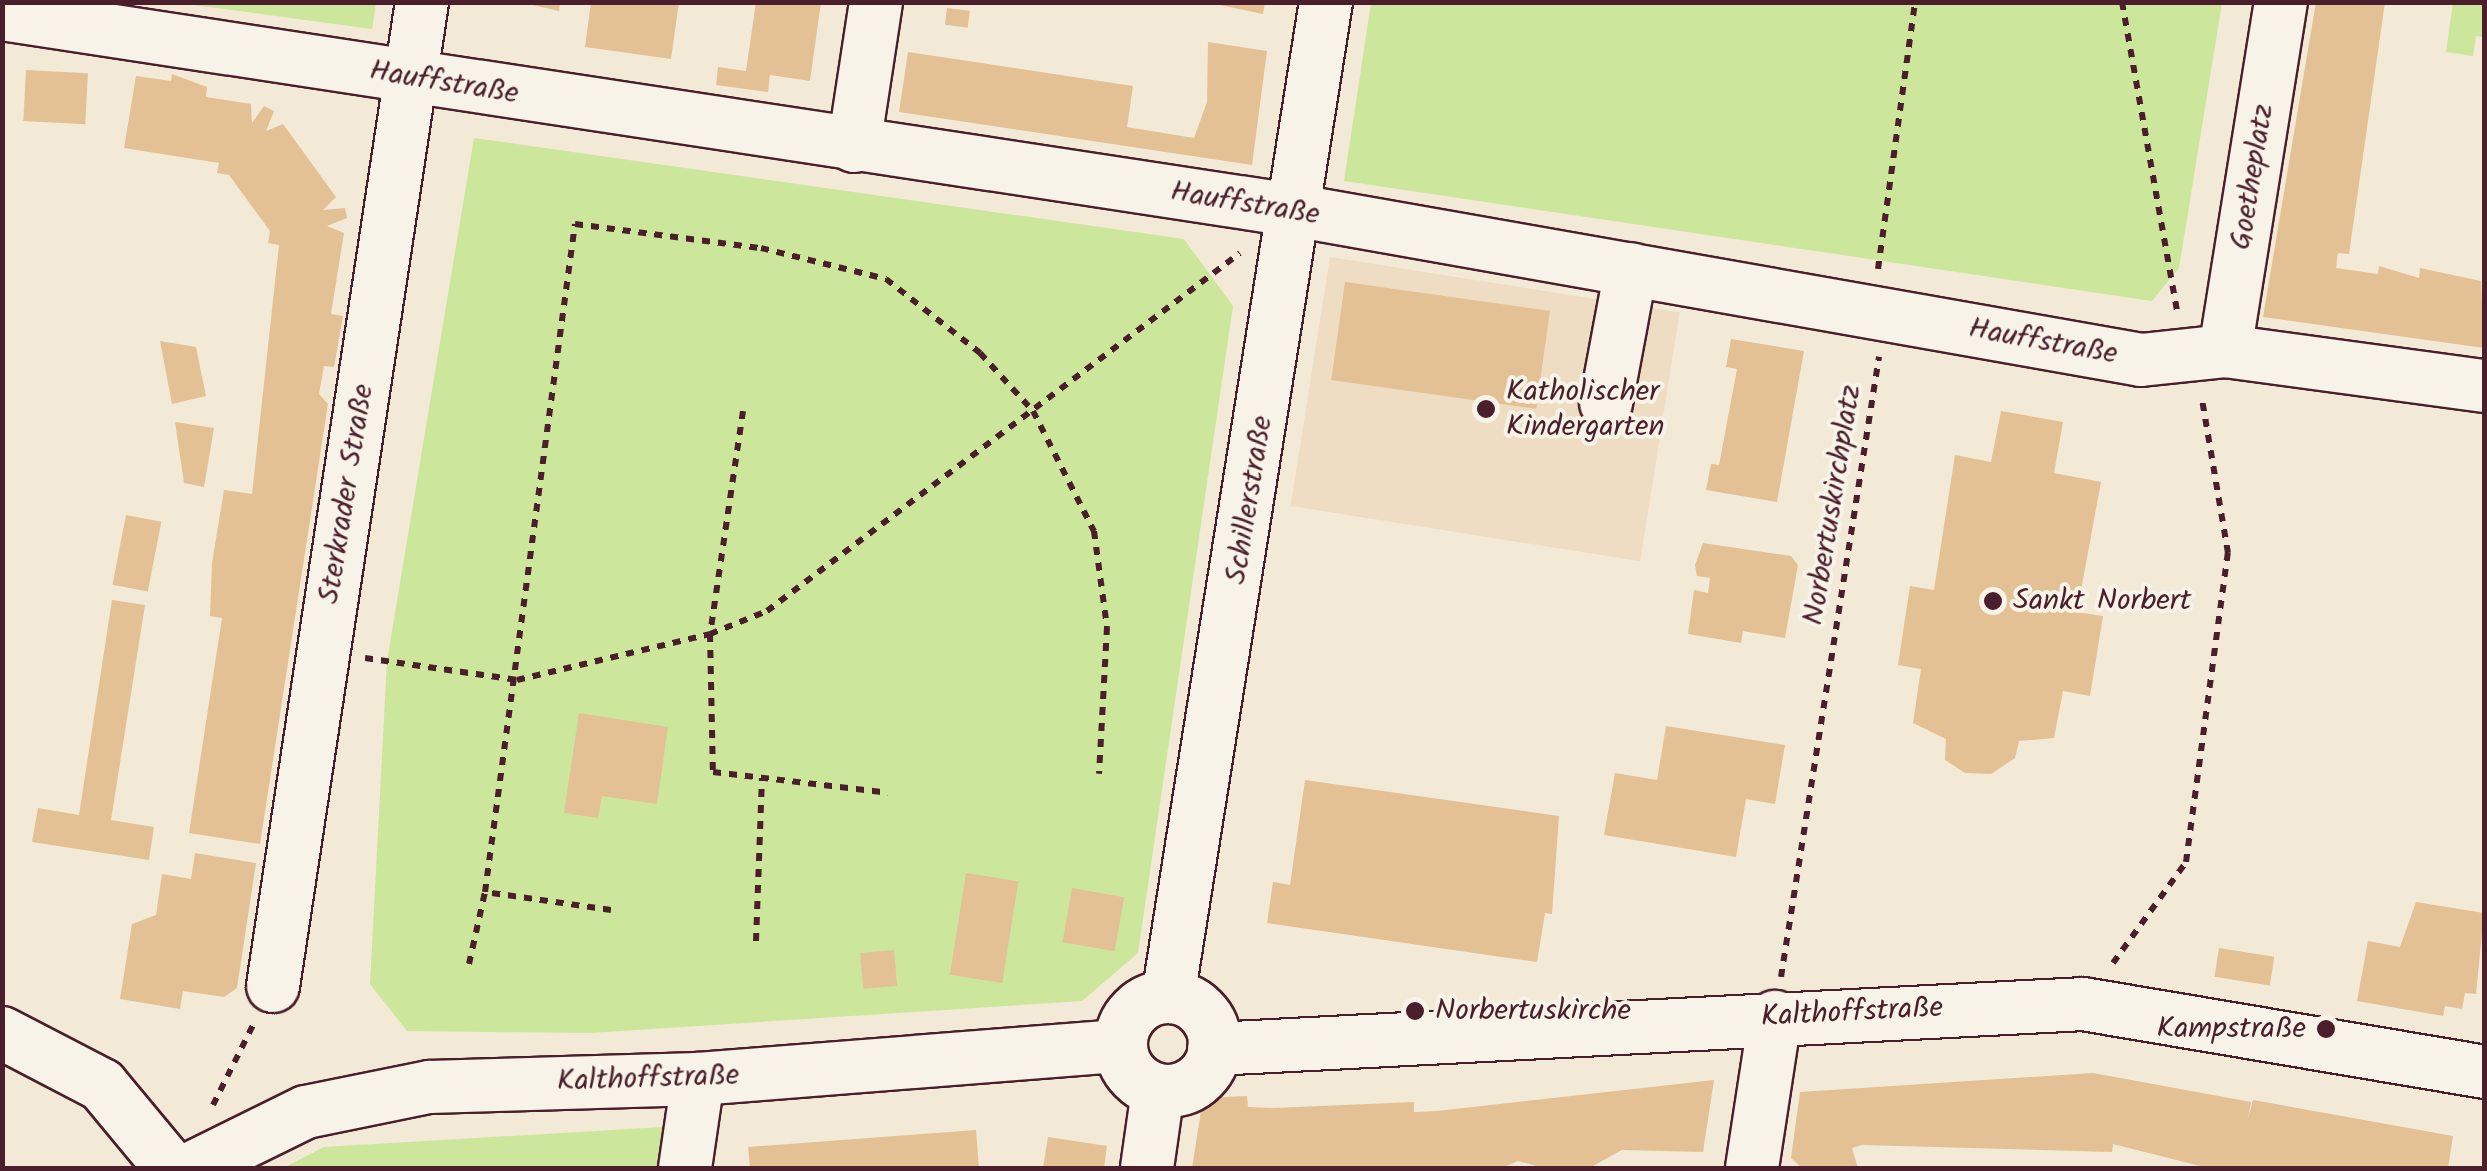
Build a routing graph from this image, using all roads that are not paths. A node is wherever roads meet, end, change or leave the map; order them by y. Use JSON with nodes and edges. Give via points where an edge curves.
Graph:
{"nodes":[{"id":1,"x":422,"y":2,"type":"edge"},
{"id":2,"x":876,"y":2,"type":"edge"},
{"id":3,"x":1326,"y":2,"type":"edge"},
{"id":4,"x":2281,"y":2,"type":"edge"},
{"id":5,"x":2,"y":14,"type":"edge"},
{"id":6,"x":410,"y":78,"type":"junction"},
{"id":7,"x":854,"y":146,"type":"junction"},
{"id":8,"x":1298,"y":211,"type":"junction"},
{"id":9,"x":1632,"y":269,"type":"junction"},
{"id":10,"x":2205,"y":355,"type":"junction"},
{"id":11,"x":2484,"y":386,"type":"edge"},
{"id":12,"x":1606,"y":403,"type":"dead end"},
{"id":13,"x":272,"y":986,"type":"road end"},
{"id":14,"x":1168,"y":997,"type":"junction"},
{"id":15,"x":1775,"y":1017,"type":"junction"},
{"id":16,"x":2,"y":1034,"type":"edge"},
{"id":17,"x":1120,"y":1046,"type":"junction"},
{"id":18,"x":1214,"y":1050,"type":"junction"},
{"id":19,"x":2484,"y":1072,"type":"edge"},
{"id":20,"x":698,"y":1079,"type":"junction"},
{"id":21,"x":1158,"y":1091,"type":"junction"},
{"id":22,"x":171,"y":1168,"type":"edge"},
{"id":23,"x":192,"y":1168,"type":"edge"},
{"id":24,"x":684,"y":1168,"type":"edge"},
{"id":25,"x":1147,"y":1168,"type":"edge"},
{"id":26,"x":1752,"y":1168,"type":"edge"}],
"edges":[{"from":1,"to":6,"type":"street","name":"Sterkrader Straße"},
{"from":2,"to":7,"type":"street"},
{"from":3,"to":8,"type":"street","name":"Schillerstraße"},
{"from":4,"to":10,"type":"street","name":"Goetheplatz"},
{"from":5,"to":6,"type":"street","name":"Hauffstraße"},
{"from":6,"to":7,"type":"street","name":"Hauffstraße"},
{"from":6,"to":13,"type":"street","name":"Sterkrader Straße"},
{"from":7,"to":8,"type":"street","name":"Hauffstraße"},
{"from":8,"to":9,"type":"street","name":"Hauffstraße"},
{"from":8,"to":14,"type":"street","name":"Schillerstraße"},
{"from":9,"to":10,"type":"street","name":"Hauffstraße","via":[[2141,360]]},
{"from":9,"to":12,"type":"street"},
{"from":10,"to":11,"type":"street","name":"Hauffstraße"},
{"from":14,"to":17,"type":"street","via":[[1129,1017]]},
{"from":14,"to":18,"type":"street","via":[[1198,1008]]},
{"from":15,"to":18,"type":"street","name":"Kalthoffstraße"},
{"from":15,"to":19,"type":"street","name":"Kalthoffstraße","via":[[2082,1004]]},
{"from":15,"to":26,"type":"street"},
{"from":16,"to":22,"type":"street","via":[[102,1085]]},
{"from":17,"to":20,"type":"street","name":"Kalthoffstraße"},
{"from":17,"to":21,"type":"street","via":[[1132,1075]]},
{"from":18,"to":21,"type":"street","via":[[1202,1077]]},
{"from":20,"to":23,"type":"street","name":"Kalthoffstraße","via":[[353,1098],[234,1142]]},
{"from":20,"to":24,"type":"street"},
{"from":21,"to":25,"type":"street"}]}
